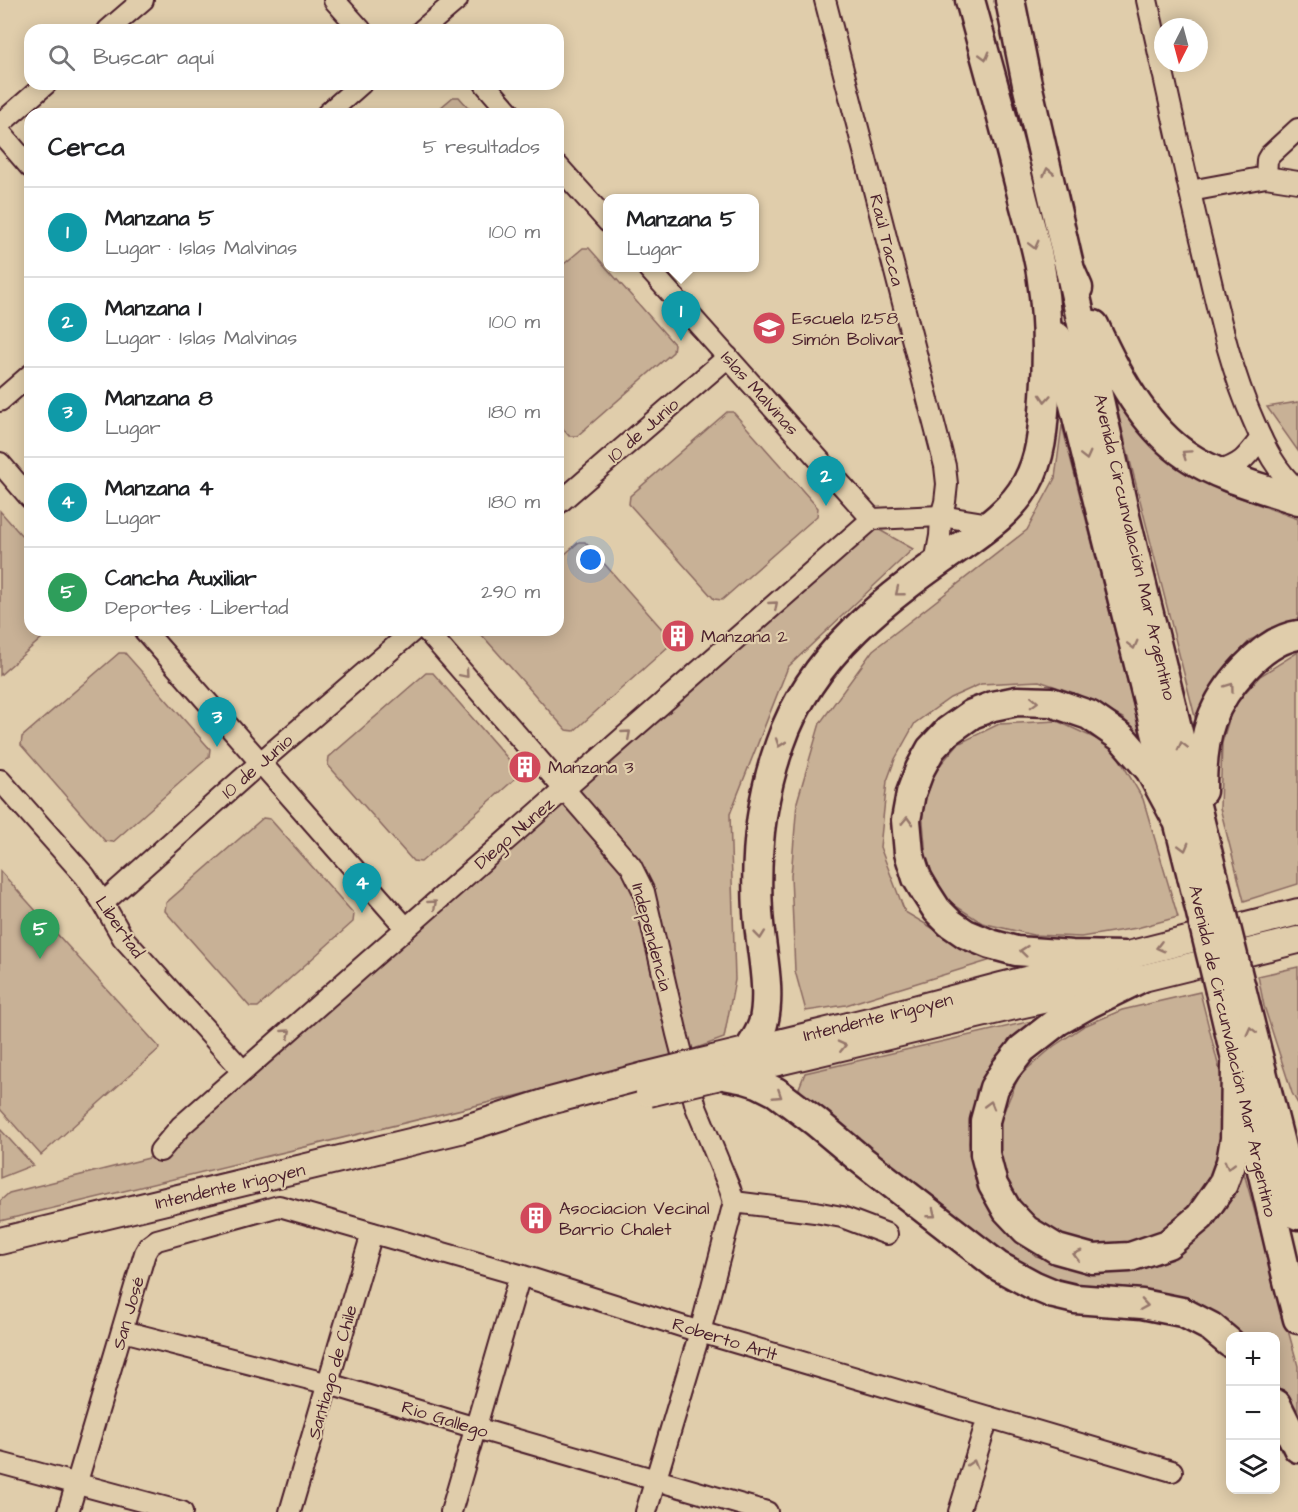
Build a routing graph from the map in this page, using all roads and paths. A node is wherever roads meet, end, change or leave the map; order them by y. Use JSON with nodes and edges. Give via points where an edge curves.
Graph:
{"nodes":[{"id":1,"x":143,"y":0,"type":"edge"},
{"id":2,"x":334,"y":0,"type":"edge"},
{"id":3,"x":457,"y":0,"type":"edge"},
{"id":4,"x":825,"y":0,"type":"edge"},
{"id":5,"x":970,"y":0,"type":"edge"},
{"id":6,"x":1147,"y":0,"type":"edge"},
{"id":7,"x":1013,"y":7,"type":"edge"},
{"id":8,"x":115,"y":24,"type":"edge"},
{"id":9,"x":356,"y":24,"type":"edge"},
{"id":10,"x":434,"y":24,"type":"edge"},
{"id":11,"x":39,"y":90,"type":"edge"},
{"id":12,"x":354,"y":90,"type":"edge"},
{"id":13,"x":490,"y":90,"type":"edge"},
{"id":14,"x":334,"y":108,"type":"edge"},
{"id":15,"x":506,"y":108,"type":"edge"},
{"id":16,"x":0,"y":124,"type":"edge"},
{"id":17,"x":1298,"y":129,"type":"edge"},
{"id":18,"x":0,"y":132,"type":"edge"},
{"id":19,"x":24,"y":160,"type":"edge"},
{"id":20,"x":564,"y":173,"type":"edge"},
{"id":21,"x":1266,"y":177,"type":"junction"},
{"id":22,"x":1298,"y":182,"type":"edge"},
{"id":23,"x":1190,"y":191,"type":"junction"},
{"id":24,"x":603,"y":216,"type":"edge"},
{"id":25,"x":1070,"y":270,"type":"junction"},
{"id":26,"x":652,"y":272,"type":"edge"},
{"id":27,"x":1042,"y":277,"type":"junction"},
{"id":28,"x":728,"y":357,"type":"junction"},
{"id":29,"x":24,"y":380,"type":"edge"},
{"id":30,"x":0,"y":401,"type":"edge"},
{"id":31,"x":1261,"y":438,"type":"junction"},
{"id":32,"x":0,"y":463,"type":"edge"},
{"id":33,"x":1218,"y":472,"type":"junction"},
{"id":34,"x":1298,"y":490,"type":"edge"},
{"id":35,"x":24,"y":491,"type":"edge"},
{"id":36,"x":564,"y":499,"type":"edge"},
{"id":37,"x":1298,"y":500,"type":"edge"},
{"id":38,"x":941,"y":516,"type":"junction"},
{"id":39,"x":872,"y":519,"type":"junction"},
{"id":40,"x":990,"y":524,"type":"junction"},
{"id":41,"x":935,"y":563,"type":"junction"},
{"id":42,"x":1298,"y":635,"type":"edge"},
{"id":43,"x":149,"y":636,"type":"edge"},
{"id":44,"x":407,"y":636,"type":"edge"},
{"id":45,"x":431,"y":636,"type":"edge"},
{"id":46,"x":261,"y":762,"type":"junction"},
{"id":47,"x":0,"y":780,"type":"edge"},
{"id":48,"x":565,"y":789,"type":"junction"},
{"id":49,"x":1189,"y":820,"type":"junction"},
{"id":50,"x":103,"y":903,"type":"junction"},
{"id":51,"x":1298,"y":912,"type":"edge"},
{"id":52,"x":406,"y":928,"type":"junction"},
{"id":53,"x":1298,"y":940,"type":"edge"},
{"id":54,"x":1124,"y":956,"type":"junction"},
{"id":55,"x":1140,"y":980,"type":"junction"},
{"id":56,"x":749,"y":1050,"type":"junction"},
{"id":57,"x":717,"y":1070,"type":"junction"},
{"id":58,"x":1249,"y":1070,"type":"junction"},
{"id":59,"x":243,"y":1071,"type":"junction"},
{"id":60,"x":1298,"y":1129,"type":"edge"},
{"id":61,"x":160,"y":1151,"type":"dead end"},
{"id":62,"x":734,"y":1202,"type":"junction"},
{"id":63,"x":279,"y":1206,"type":"joint"},
{"id":64,"x":1298,"y":1215,"type":"edge"},
{"id":65,"x":372,"y":1233,"type":"junction"},
{"id":66,"x":887,"y":1234,"type":"dead end"},
{"id":67,"x":0,"y":1240,"type":"edge"},
{"id":68,"x":520,"y":1275,"type":"junction"},
{"id":69,"x":1298,"y":1319,"type":"edge"},
{"id":70,"x":123,"y":1332,"type":"junction"},
{"id":71,"x":700,"y":1332,"type":"junction"},
{"id":72,"x":1226,"y":1340,"type":"edge"},
{"id":73,"x":329,"y":1384,"type":"junction"},
{"id":74,"x":1280,"y":1414,"type":"edge"},
{"id":75,"x":988,"y":1417,"type":"junction"},
{"id":76,"x":476,"y":1428,"type":"junction"},
{"id":77,"x":1298,"y":1448,"type":"edge"},
{"id":78,"x":0,"y":1463,"type":"edge"},
{"id":79,"x":1172,"y":1471,"type":"dead end"},
{"id":80,"x":656,"y":1480,"type":"junction"},
{"id":81,"x":77,"y":1484,"type":"junction"},
{"id":82,"x":68,"y":1512,"type":"edge"},
{"id":83,"x":182,"y":1512,"type":"edge"},
{"id":84,"x":290,"y":1512,"type":"edge"},
{"id":85,"x":451,"y":1512,"type":"edge"},
{"id":86,"x":646,"y":1512,"type":"edge"},
{"id":87,"x":767,"y":1512,"type":"edge"},
{"id":88,"x":959,"y":1512,"type":"edge"}],
"edges":[{"from":1,"to":8,"type":"street"},
{"from":2,"to":9,"type":"street"},
{"from":3,"to":10,"type":"street"},
{"from":4,"to":38,"type":"street","name":"Raúl Tacca","via":[[945,466],[946,493]]},
{"from":5,"to":27,"type":"highway","one_way":true},
{"from":6,"to":23,"type":"street"},
{"from":25,"to":7,"type":"highway","one_way":true},
{"from":11,"to":16,"type":"street"},
{"from":12,"to":14,"type":"street"},
{"from":13,"to":15,"type":"street"},
{"from":17,"to":21,"type":"street","via":[[1270,154]]},
{"from":18,"to":19,"type":"street"},
{"from":20,"to":24,"type":"street"},
{"from":21,"to":22,"type":"street"},
{"from":21,"to":23,"type":"street"},
{"from":23,"to":31,"type":"street","via":[[1228,353]]},
{"from":33,"to":25,"type":"highway","one_way":true,"via":[[1185,455],[1158,431],[1136,403],[1115,369]]},
{"from":49,"to":25,"type":"highway","name":"Avenida Circunvalación Mar Argentino","one_way":true},
{"from":26,"to":28,"type":"street","name":"Islas Malvinas"},
{"from":27,"to":40,"type":"highway","one_way":true,"via":[[1048,359],[1039,455],[1027,484],[1006,513]]},
{"from":27,"to":49,"type":"highway","name":"Avenida Circunvalación Mar Argentino","one_way":true},
{"from":28,"to":36,"type":"street","name":"10 de Junio"},
{"from":28,"to":39,"type":"street","name":"Islas Malvinas"},
{"from":29,"to":30,"type":"street"},
{"from":31,"to":33,"type":"street","via":[[1245,459]]},
{"from":31,"to":34,"type":"street","via":[[1281,472]]},
{"from":32,"to":35,"type":"street"},
{"from":33,"to":37,"type":"highway"},
{"from":38,"to":39,"type":"street"},
{"from":38,"to":40,"type":"street"},
{"from":38,"to":41,"type":"street","name":"Raúl Tacca"},
{"from":48,"to":39,"type":"street","name":"Diego Nunez","one_way":true},
{"from":40,"to":41,"type":"highway"},
{"from":41,"to":56,"type":"highway","one_way":true,"via":[[843,641],[806,689],[779,744],[762,820],[758,863],[766,1005],[763,1024]]},
{"from":49,"to":42,"type":"highway","one_way":true,"via":[[1216,709],[1241,673],[1262,652]]},
{"from":43,"to":46,"type":"street"},
{"from":44,"to":46,"type":"street","name":"10 de Junio"},
{"from":45,"to":48,"type":"street","name":"Independencia","one_way":true},
{"from":46,"to":50,"type":"street","name":"10 de Junio"},
{"from":46,"to":52,"type":"street"},
{"from":47,"to":50,"type":"street","name":"Libertad","via":[[85,876]]},
{"from":52,"to":48,"type":"street","name":"Diego Nunez","one_way":true},
{"from":48,"to":62,"type":"street","name":"Independencia","via":[[631,866],[644,892],[694,1100]]},
{"from":54,"to":49,"type":"highway","one_way":true,"via":[[1016,951],[966,934],[950,923],[936,910],[917,878],[909,853],[906,820],[910,794],[920,769],[931,749],[948,731],[972,714],[1017,701],[1051,702],[1089,715],[1122,738]]},
{"from":49,"to":58,"type":"highway","name":"Avenida de Circunvalación Mar Argentino","bridge":true},
{"from":50,"to":59,"type":"street","name":"Libertad","via":[[123,938]]},
{"from":51,"to":54,"type":"main road","name":"Intendente Irigoyen","one_way":true},
{"from":59,"to":52,"type":"street","name":"Diego Nunez","one_way":true},
{"from":53,"to":55,"type":"main road","name":"Intendente Irigoyen"},
{"from":54,"to":56,"type":"main road","name":"Intendente Irigoyen"},
{"from":57,"to":55,"type":"main road","name":"Intendente Irigoyen","one_way":true},
{"from":58,"to":55,"type":"highway","one_way":true,"via":[[1223,1184],[1200,1217],[1168,1244],[1130,1257],[1093,1259],[1057,1249],[1026,1230],[1007,1210],[993,1185],[985,1154],[985,1120],[994,1088],[1022,1049],[1058,1021]]},
{"from":56,"to":57,"type":"main road","name":"Intendente Irigoyen"},
{"from":57,"to":67,"type":"main road","name":"Intendente Irigoyen","bridge":true,"via":[[550,1101],[460,1130]]},
{"from":57,"to":72,"type":"highway","one_way":true,"via":[[776,1092],[998,1266],[1035,1286],[1075,1299],[1142,1304],[1182,1312]]},
{"from":58,"to":60,"type":"highway"},
{"from":58,"to":64,"type":"highway","name":"Avenida de Circunvalación Mar Argentino"},
{"from":58,"to":69,"type":"highway","name":"Avenida de Circunvalación Mar Argentino"},
{"from":59,"to":61,"type":"street","name":"Diego Nunez","via":[[181,1126]]},
{"from":62,"to":66,"type":"street","via":[[842,1217]]},
{"from":62,"to":71,"type":"street"},
{"from":63,"to":65,"type":"street","name":"Roberto Arlt"},
{"from":63,"to":70,"type":"street","name":"San José","via":[[157,1240],[149,1246]]},
{"from":65,"to":68,"type":"street","name":"Roberto Arlt"},
{"from":65,"to":73,"type":"street","name":"Santiago de Chile"},
{"from":68,"to":71,"type":"street","name":"Roberto Arlt"},
{"from":68,"to":76,"type":"street"},
{"from":70,"to":73,"type":"street","name":"Rio Gallego"},
{"from":70,"to":81,"type":"street","name":"San José"},
{"from":71,"to":75,"type":"street","name":"Roberto Arlt"},
{"from":71,"to":80,"type":"street"},
{"from":73,"to":76,"type":"street","name":"Rio Gallego"},
{"from":73,"to":84,"type":"street","name":"Santiago de Chile"},
{"from":74,"to":77,"type":"highway"},
{"from":75,"to":79,"type":"street","name":"Roberto Arlt"},
{"from":88,"to":75,"type":"street","one_way":true},
{"from":76,"to":80,"type":"street","name":"Rio Gallego"},
{"from":76,"to":85,"type":"street"},
{"from":78,"to":81,"type":"street"},
{"from":80,"to":86,"type":"street"},
{"from":80,"to":87,"type":"street","name":"Rio Gallego"},
{"from":81,"to":82,"type":"street","name":"San José"},
{"from":81,"to":83,"type":"street"}]}
